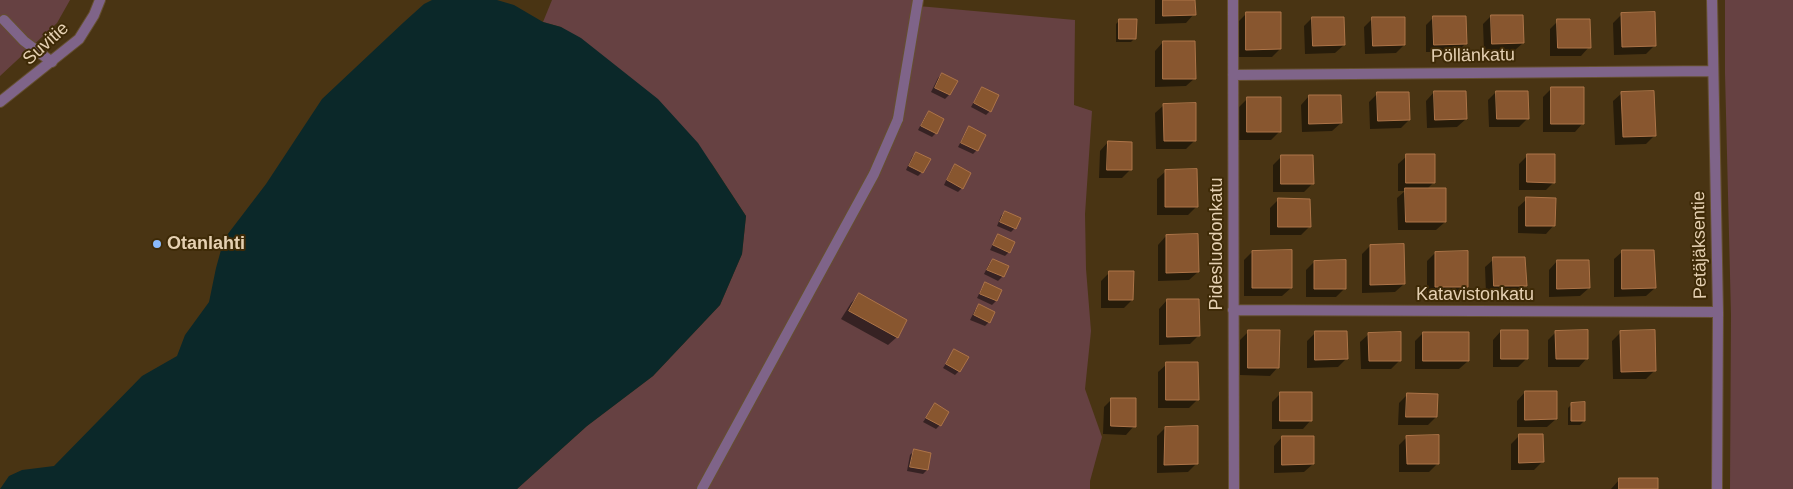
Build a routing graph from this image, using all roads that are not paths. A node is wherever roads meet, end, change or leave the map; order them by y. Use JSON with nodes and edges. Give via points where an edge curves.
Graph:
{"nodes":[{"id":1,"x":100,"y":0,"type":"edge"},
{"id":2,"x":918,"y":0,"type":"edge"},
{"id":3,"x":1233,"y":0,"type":"edge"},
{"id":4,"x":1712,"y":0,"type":"edge"},
{"id":5,"x":4,"y":20,"type":"dead end"},
{"id":6,"x":52,"y":62,"type":"junction"},
{"id":7,"x":1713,"y":71,"type":"junction"},
{"id":8,"x":1233,"y":75,"type":"junction"},
{"id":9,"x":0,"y":102,"type":"edge"},
{"id":10,"x":1233,"y":310,"type":"junction"},
{"id":11,"x":1718,"y":312,"type":"junction"},
{"id":12,"x":702,"y":489,"type":"edge"},
{"id":13,"x":1234,"y":489,"type":"edge"},
{"id":14,"x":1717,"y":489,"type":"edge"}],
"edges":[{"from":1,"to":6,"type":"street","name":"Suvitie","via":[[79,39]]},
{"from":2,"to":12,"type":"street","via":[[898,119],[874,174]]},
{"from":3,"to":8,"type":"street","name":"Pidesluodonkatu"},
{"from":4,"to":7,"type":"street","name":"Petäjäksentie"},
{"from":5,"to":6,"type":"street","via":[[24,42]]},
{"from":6,"to":9,"type":"street","name":"Suvitie"},
{"from":7,"to":8,"type":"street","name":"Pöllänkatu"},
{"from":7,"to":11,"type":"street","name":"Petäjäksentie"},
{"from":8,"to":10,"type":"street","name":"Pidesluodonkatu"},
{"from":10,"to":11,"type":"street","name":"Katavistonkatu"},
{"from":10,"to":13,"type":"street","name":"Pidesluodonkatu"},
{"from":11,"to":14,"type":"street","name":"Petäjäksentie"}]}
